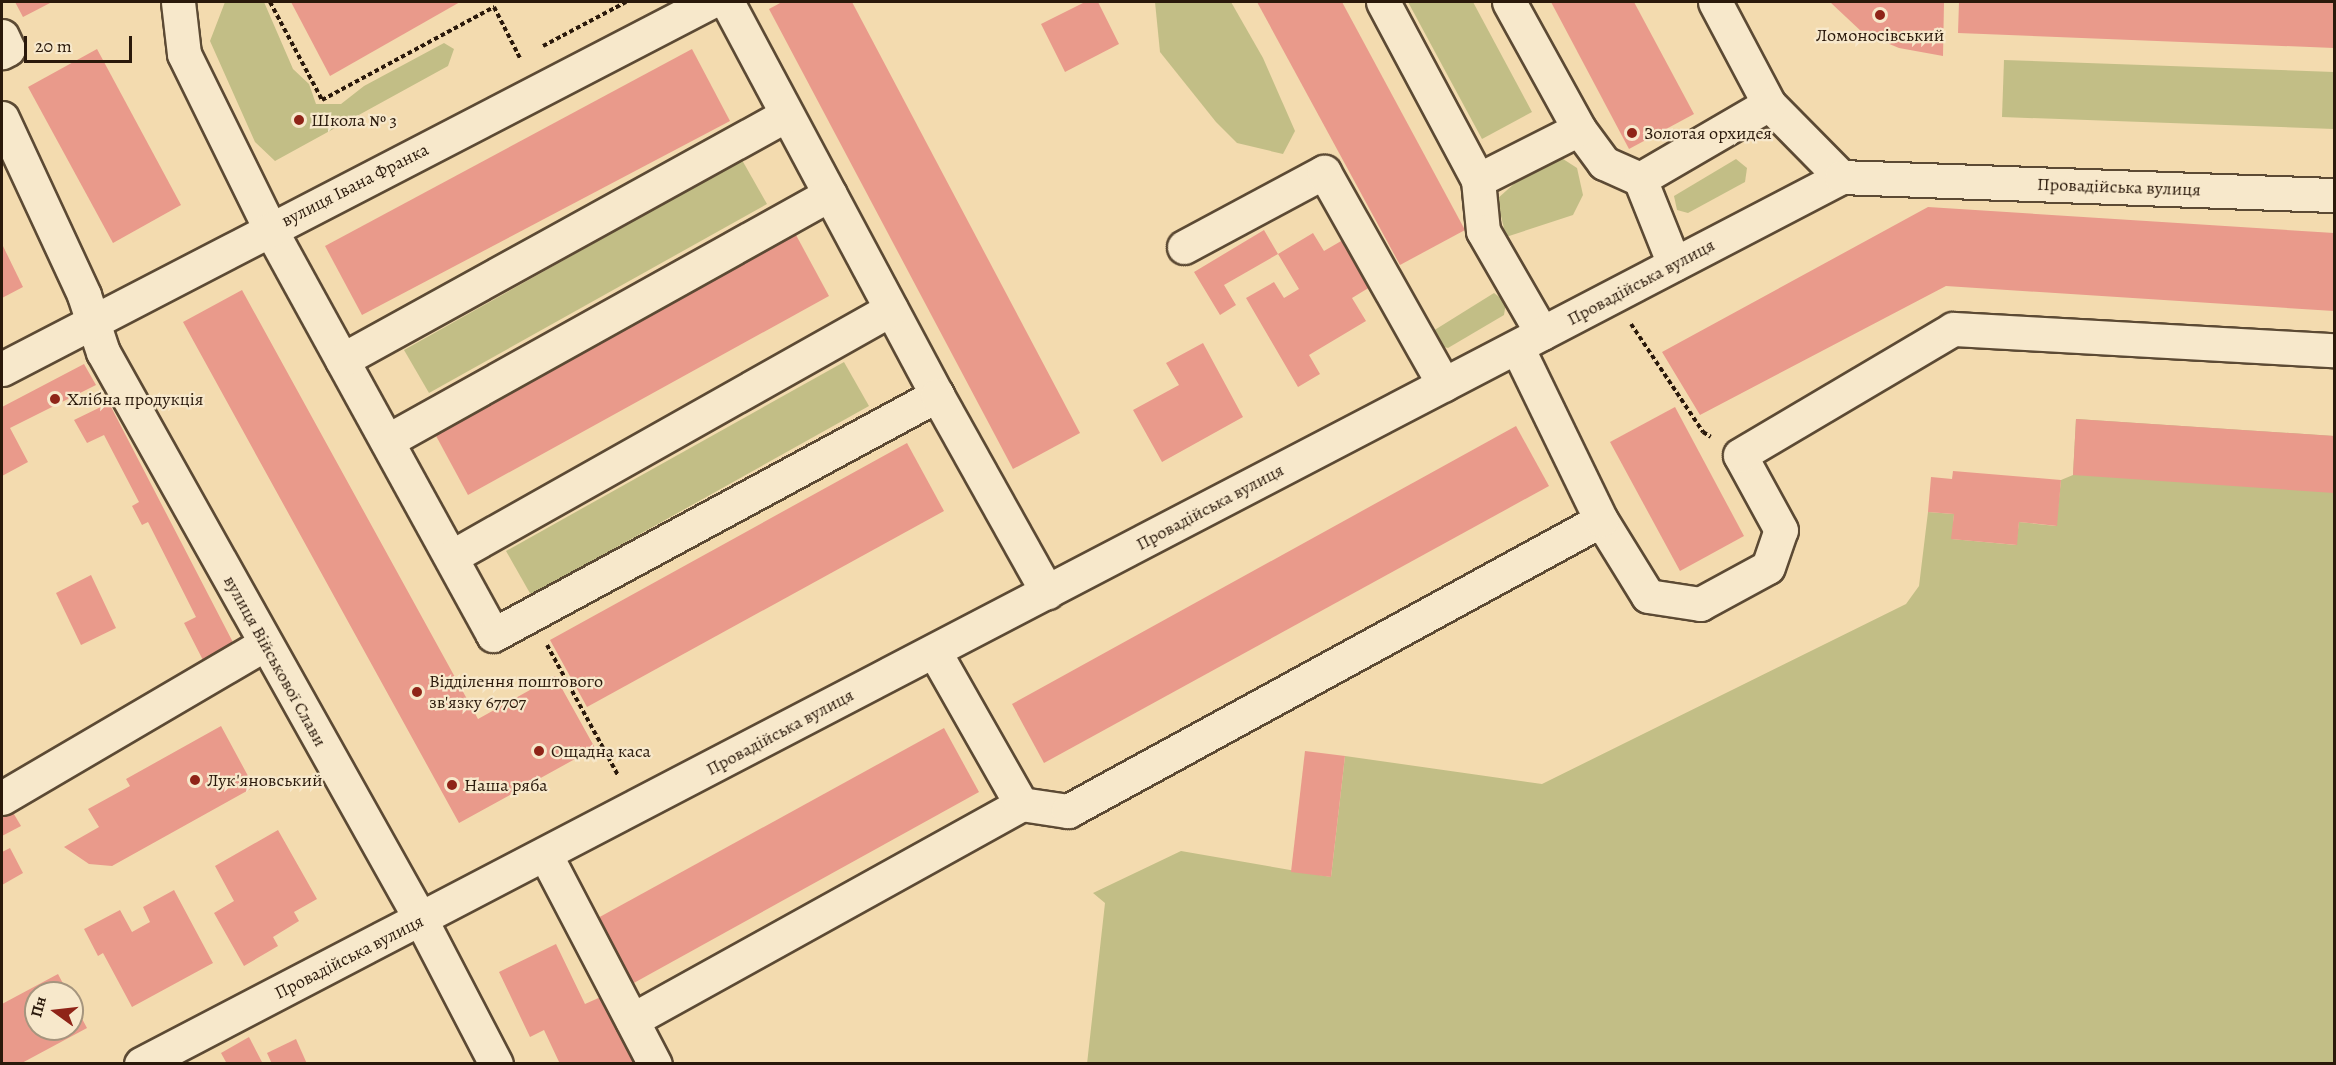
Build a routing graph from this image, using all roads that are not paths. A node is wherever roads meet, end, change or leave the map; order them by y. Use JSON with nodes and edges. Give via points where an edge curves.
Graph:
{"nodes":[{"id":1,"x":178,"y":2,"type":"edge"},
{"id":2,"x":710,"y":2,"type":"edge"},
{"id":3,"x":727,"y":2,"type":"edge"},
{"id":4,"x":1383,"y":2,"type":"edge"},
{"id":5,"x":1509,"y":2,"type":"edge"},
{"id":6,"x":1715,"y":2,"type":"edge"},
{"id":7,"x":2,"y":36,"type":"edge"},
{"id":8,"x":2,"y":52,"type":"edge"},
{"id":9,"x":1769,"y":104,"type":"junction"},
{"id":10,"x":786,"y":115,"type":"junction"},
{"id":11,"x":2,"y":118,"type":"edge"},
{"id":12,"x":1579,"y":129,"type":"junction"},
{"id":13,"x":1841,"y":177,"type":"junction"},
{"id":14,"x":1640,"y":179,"type":"junction"},
{"id":15,"x":1478,"y":180,"type":"junction"},
{"id":16,"x":830,"y":194,"type":"junction"},
{"id":17,"x":2334,"y":195,"type":"edge"},
{"id":18,"x":270,"y":229,"type":"junction"},
{"id":19,"x":1184,"y":247,"type":"dead end"},
{"id":20,"x":1674,"y":264,"type":"junction"},
{"id":21,"x":891,"y":309,"type":"junction"},
{"id":22,"x":91,"y":321,"type":"junction"},
{"id":23,"x":1529,"y":340,"type":"junction"},
{"id":24,"x":2334,"y":350,"type":"edge"},
{"id":25,"x":342,"y":360,"type":"junction"},
{"id":26,"x":2,"y":369,"type":"edge"},
{"id":27,"x":1444,"y":384,"type":"junction"},
{"id":28,"x":937,"y":395,"type":"junction"},
{"id":29,"x":387,"y":441,"type":"junction"},
{"id":30,"x":1601,"y":520,"type":"junction"},
{"id":31,"x":451,"y":557,"type":"junction"},
{"id":32,"x":1047,"y":592,"type":"junction"},
{"id":33,"x":264,"y":644,"type":"junction"},
{"id":34,"x":934,"y":651,"type":"junction"},
{"id":35,"x":2,"y":798,"type":"edge"},
{"id":36,"x":1021,"y":804,"type":"junction"},
{"id":37,"x":545,"y":854,"type":"junction"},
{"id":38,"x":421,"y":920,"type":"junction"},
{"id":39,"x":632,"y":1020,"type":"junction"},
{"id":40,"x":141,"y":1064,"type":"edge"},
{"id":41,"x":496,"y":1064,"type":"edge"},
{"id":42,"x":655,"y":1064,"type":"edge"}],
"edges":[{"from":1,"to":18,"type":"street","via":[[184,54]]},
{"from":2,"to":18,"type":"street","name":"вулиця Івана Франка"},
{"from":3,"to":10,"type":"street"},
{"from":4,"to":15,"type":"street"},
{"from":5,"to":12,"type":"street"},
{"from":6,"to":9,"type":"street"},
{"from":7,"to":8,"type":"street","via":[[8,49]]},
{"from":9,"to":13,"type":"street"},
{"from":9,"to":14,"type":"street"},
{"from":10,"to":16,"type":"street"},
{"from":10,"to":25,"type":"street"},
{"from":11,"to":22,"type":"street","name":"вулиця Військової Слави","via":[[84,296]]},
{"from":12,"to":14,"type":"street","via":[[1604,163]]},
{"from":12,"to":15,"type":"street"},
{"from":13,"to":17,"type":"street","name":"Провадійська вулиця"},
{"from":13,"to":20,"type":"street","name":"Провадійська вулиця"},
{"from":14,"to":20,"type":"street"},
{"from":15,"to":23,"type":"street","via":[[1483,231]]},
{"from":16,"to":21,"type":"street"},
{"from":16,"to":29,"type":"street"},
{"from":18,"to":22,"type":"street","name":"вулиця Івана Франка"},
{"from":18,"to":25,"type":"street"},
{"from":19,"to":27,"type":"street","via":[[1324,172]]},
{"from":20,"to":23,"type":"street","name":"Провадійська вулиця"},
{"from":21,"to":28,"type":"street"},
{"from":21,"to":31,"type":"street"},
{"from":22,"to":26,"type":"street","name":"вулиця Івана Франка"},
{"from":22,"to":33,"type":"street","name":"вулиця Військової Слави","via":[[103,352]]},
{"from":23,"to":27,"type":"street","name":"Провадійська вулиця"},
{"from":23,"to":30,"type":"street"},
{"from":24,"to":30,"type":"street","via":[[1953,329],[1740,455],[1781,530],[1768,567],[1700,604],[1648,596]]},
{"from":25,"to":29,"type":"street"},
{"from":27,"to":32,"type":"street","name":"Провадійська вулиця"},
{"from":28,"to":31,"type":"street","via":[[493,635]]},
{"from":28,"to":32,"type":"street"},
{"from":29,"to":31,"type":"street"},
{"from":30,"to":36,"type":"street","via":[[1068,811]]},
{"from":32,"to":34,"type":"street","name":"Провадійська вулиця"},
{"from":33,"to":35,"type":"street"},
{"from":33,"to":38,"type":"street","name":"вулиця Військової Слави"},
{"from":34,"to":36,"type":"street"},
{"from":34,"to":37,"type":"street","name":"Провадійська вулиця"},
{"from":36,"to":39,"type":"street"},
{"from":37,"to":38,"type":"street","name":"Провадійська вулиця"},
{"from":37,"to":39,"type":"street"},
{"from":38,"to":40,"type":"street","name":"Провадійська вулиця"},
{"from":38,"to":41,"type":"street","name":"вулиця Військової Слави"},
{"from":39,"to":42,"type":"street"}]}
